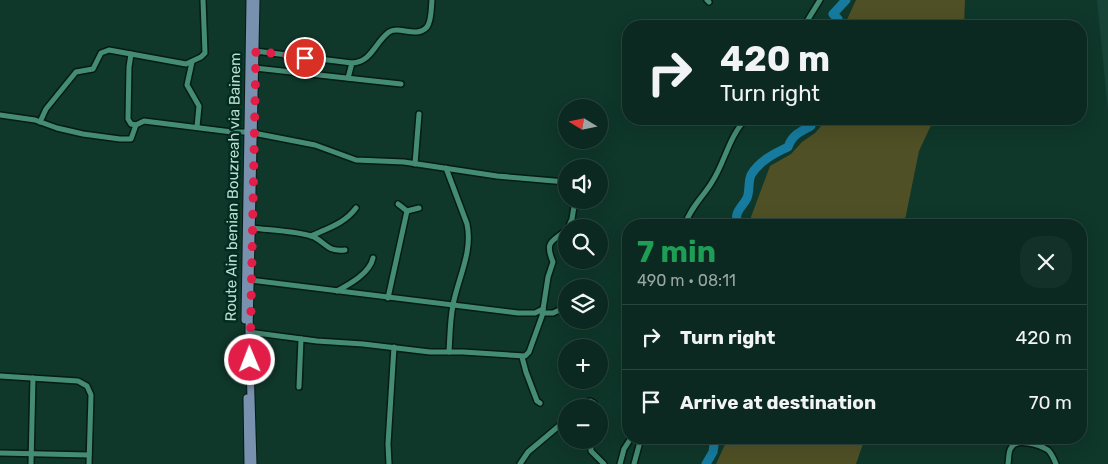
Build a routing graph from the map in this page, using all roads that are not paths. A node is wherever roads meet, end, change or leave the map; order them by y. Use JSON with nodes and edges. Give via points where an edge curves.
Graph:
{"nodes":[{"id":1,"x":203,"y":0,"type":"edge"},
{"id":2,"x":250,"y":0,"type":"edge"},
{"id":3,"x":256,"y":0,"type":"edge"},
{"id":4,"x":432,"y":0,"type":"edge"},
{"id":5,"x":820,"y":0,"type":"edge"},
{"id":6,"x":808,"y":20,"type":"edge"},
{"id":7,"x":256,"y":51,"type":"junction"},
{"id":8,"x":131,"y":54,"type":"junction"},
{"id":9,"x":192,"y":62,"type":"junction"},
{"id":10,"x":352,"y":63,"type":"junction"},
{"id":11,"x":255,"y":68,"type":"junction"},
{"id":12,"x":348,"y":78,"type":"junction"},
{"id":13,"x":401,"y":84,"type":"dead end"},
{"id":14,"x":419,"y":114,"type":"dead end"},
{"id":15,"x":0,"y":115,"type":"edge"},
{"id":16,"x":40,"y":122,"type":"junction"},
{"id":17,"x":136,"y":125,"type":"junction"},
{"id":18,"x":742,"y":125,"type":"edge"},
{"id":19,"x":197,"y":127,"type":"junction"},
{"id":20,"x":251,"y":132,"type":"junction"},
{"id":21,"x":415,"y":164,"type":"junction"},
{"id":22,"x":446,"y":168,"type":"junction"},
{"id":23,"x":558,"y":181,"type":"edge"},
{"id":24,"x":398,"y":204,"type":"dead end"},
{"id":25,"x":356,"y":208,"type":"dead end"},
{"id":26,"x":419,"y":208,"type":"dead end"},
{"id":27,"x":407,"y":211,"type":"junction"},
{"id":28,"x":687,"y":219,"type":"edge"},
{"id":29,"x":252,"y":228,"type":"junction"},
{"id":30,"x":558,"y":236,"type":"edge"},
{"id":31,"x":311,"y":237,"type":"junction"},
{"id":32,"x":345,"y":250,"type":"dead end"},
{"id":33,"x":373,"y":258,"type":"dead end"},
{"id":34,"x":250,"y":280,"type":"junction"},
{"id":35,"x":336,"y":291,"type":"junction"},
{"id":36,"x":388,"y":298,"type":"junction"},
{"id":37,"x":453,"y":305,"type":"junction"},
{"id":38,"x":543,"y":311,"type":"junction"},
{"id":39,"x":558,"y":311,"type":"edge"},
{"id":40,"x":249,"y":332,"type":"junction"},
{"id":41,"x":301,"y":339,"type":"junction"},
{"id":42,"x":394,"y":347,"type":"junction"},
{"id":43,"x":449,"y":352,"type":"junction"},
{"id":44,"x":522,"y":356,"type":"junction"},
{"id":45,"x":0,"y":376,"type":"edge"},
{"id":46,"x":33,"y":378,"type":"junction"},
{"id":47,"x":299,"y":387,"type":"dead end"},
{"id":48,"x":540,"y":403,"type":"dead end"},
{"id":49,"x":558,"y":427,"type":"edge"},
{"id":50,"x":627,"y":444,"type":"edge"},
{"id":51,"x":639,"y":444,"type":"edge"},
{"id":52,"x":1016,"y":444,"type":"edge"},
{"id":53,"x":1030,"y":444,"type":"edge"},
{"id":54,"x":590,"y":449,"type":"edge"},
{"id":55,"x":0,"y":452,"type":"edge"},
{"id":56,"x":31,"y":453,"type":"junction"},
{"id":57,"x":89,"y":455,"type":"junction"},
{"id":58,"x":31,"y":464,"type":"edge"},
{"id":59,"x":89,"y":464,"type":"edge"},
{"id":60,"x":248,"y":464,"type":"edge"},
{"id":61,"x":254,"y":464,"type":"edge"},
{"id":62,"x":389,"y":464,"type":"edge"},
{"id":63,"x":520,"y":464,"type":"edge"},
{"id":64,"x":604,"y":464,"type":"edge"},
{"id":65,"x":620,"y":464,"type":"edge"},
{"id":66,"x":634,"y":464,"type":"edge"},
{"id":67,"x":1008,"y":464,"type":"edge"},
{"id":68,"x":1056,"y":464,"type":"edge"}],
"edges":[{"from":1,"to":9,"type":"street","via":[[205,53]]},
{"from":2,"to":20,"type":"main road","name":"Route Ain benian Bouzreah via Bainem"},
{"from":3,"to":7,"type":"main road","name":"Route Ain benian Bouzreah via Bainem"},
{"from":4,"to":10,"type":"street","via":[[426,28],[412,32],[391,31],[362,62]]},
{"from":5,"to":6,"type":"street"},
{"from":7,"to":10,"type":"street"},
{"from":7,"to":11,"type":"main road","name":"Route Ain benian Bouzreah via Bainem"},
{"from":8,"to":9,"type":"street","via":[[186,64]]},
{"from":8,"to":16,"type":"street","via":[[109,50],[101,53],[93,69],[76,72],[46,109]]},
{"from":8,"to":17,"type":"street","via":[[128,119],[130,124]]},
{"from":9,"to":19,"type":"street","via":[[187,85],[199,106]]},
{"from":10,"to":12,"type":"street"},
{"from":11,"to":12,"type":"street"},
{"from":11,"to":20,"type":"main road","name":"Route Ain benian Bouzreah via Bainem"},
{"from":12,"to":13,"type":"street"},
{"from":14,"to":21,"type":"street"},
{"from":15,"to":16,"type":"street"},
{"from":16,"to":17,"type":"street","via":[[83,134],[128,139]]},
{"from":17,"to":19,"type":"street","via":[[148,121]]},
{"from":18,"to":28,"type":"street","via":[[728,147],[713,182]]},
{"from":19,"to":20,"type":"street"},
{"from":20,"to":21,"type":"street","via":[[315,145],[350,158]]},
{"from":20,"to":29,"type":"main road","name":"Route Ain benian Bouzreah via Bainem"},
{"from":20,"to":60,"type":"main road","name":"Route Ain benian Bouzreah via Bainem","via":[[245,274]]},
{"from":21,"to":22,"type":"street"},
{"from":22,"to":23,"type":"street"},
{"from":22,"to":37,"type":"street","via":[[469,233]]},
{"from":24,"to":27,"type":"street"},
{"from":25,"to":31,"type":"street","via":[[344,221]]},
{"from":26,"to":27,"type":"street"},
{"from":27,"to":36,"type":"street"},
{"from":29,"to":31,"type":"street"},
{"from":29,"to":34,"type":"main road","name":"Route Ain benian Bouzreah via Bainem"},
{"from":30,"to":38,"type":"street","via":[[550,244],[549,255],[553,262]]},
{"from":31,"to":32,"type":"street","via":[[332,249]]},
{"from":33,"to":35,"type":"street","via":[[367,269]]},
{"from":34,"to":35,"type":"street"},
{"from":34,"to":40,"type":"main road","name":"Route Ain benian Bouzreah via Bainem"},
{"from":35,"to":36,"type":"street"},
{"from":36,"to":37,"type":"street"},
{"from":37,"to":38,"type":"street","via":[[530,313]]},
{"from":37,"to":43,"type":"street"},
{"from":38,"to":39,"type":"street"},
{"from":38,"to":44,"type":"street","via":[[529,352]]},
{"from":40,"to":41,"type":"street"},
{"from":40,"to":61,"type":"main road","name":"Route Ain benian Bouzreah via Bainem"},
{"from":41,"to":42,"type":"street"},
{"from":41,"to":47,"type":"street"},
{"from":42,"to":43,"type":"street"},
{"from":42,"to":62,"type":"street","via":[[387,450]]},
{"from":43,"to":44,"type":"street"},
{"from":44,"to":48,"type":"street"},
{"from":45,"to":46,"type":"street"},
{"from":46,"to":56,"type":"street"},
{"from":46,"to":57,"type":"street","via":[[78,382],[87,386],[91,396]]},
{"from":49,"to":63,"type":"street","via":[[528,452]]},
{"from":50,"to":65,"type":"street"},
{"from":51,"to":66,"type":"street"},
{"from":52,"to":67,"type":"street","via":[[1010,448]]},
{"from":53,"to":68,"type":"street","via":[[1050,452]]},
{"from":54,"to":64,"type":"street"},
{"from":55,"to":56,"type":"street"},
{"from":56,"to":57,"type":"street"},
{"from":56,"to":58,"type":"street"},
{"from":57,"to":59,"type":"street"}]}
